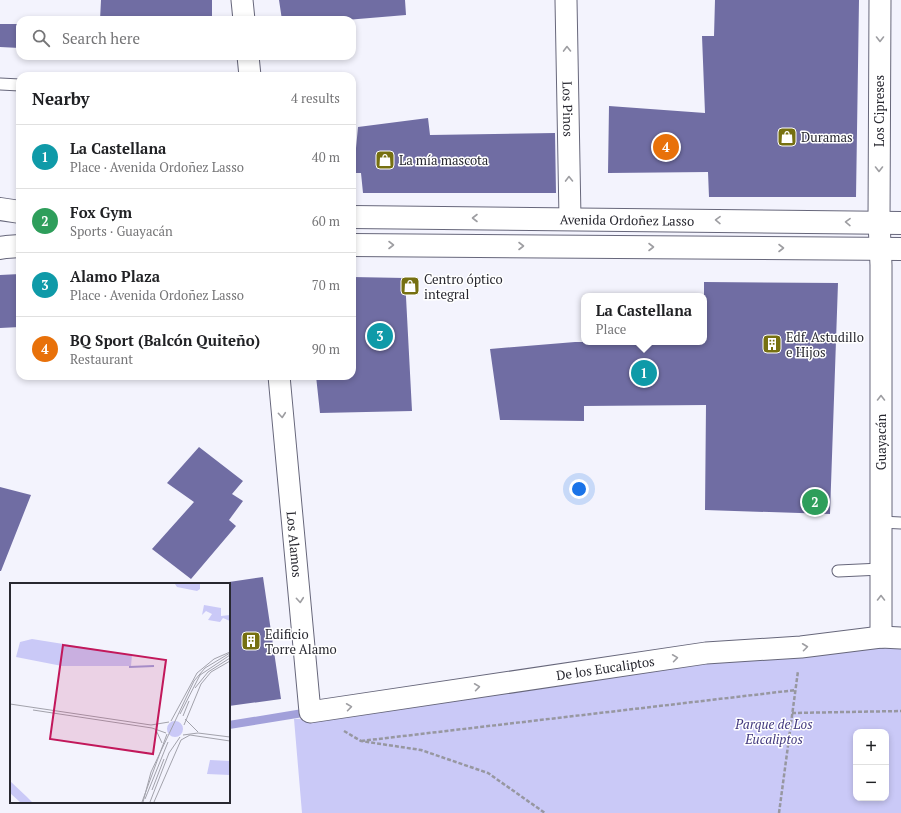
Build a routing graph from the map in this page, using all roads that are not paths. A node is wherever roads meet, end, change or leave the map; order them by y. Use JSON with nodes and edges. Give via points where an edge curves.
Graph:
{"nodes":[{"id":1,"x":242,"y":0,"type":"edge"},
{"id":2,"x":566,"y":0,"type":"edge"},
{"id":3,"x":880,"y":0,"type":"edge"},
{"id":4,"x":244,"y":16,"type":"edge"},
{"id":5,"x":248,"y":60,"type":"edge"},
{"id":6,"x":250,"y":72,"type":"edge"},
{"id":7,"x":0,"y":84,"type":"edge"},
{"id":8,"x":16,"y":85,"type":"edge"},
{"id":9,"x":356,"y":217,"type":"edge"},
{"id":10,"x":570,"y":218,"type":"junction"},
{"id":11,"x":879,"y":222,"type":"junction"},
{"id":12,"x":901,"y":223,"type":"edge"},
{"id":13,"x":356,"y":245,"type":"edge"},
{"id":14,"x":16,"y":246,"type":"edge"},
{"id":15,"x":0,"y":248,"type":"edge"},
{"id":16,"x":891,"y":248,"type":"edge"},
{"id":17,"x":278,"y":380,"type":"edge"},
{"id":18,"x":891,"y":522,"type":"edge"},
{"id":19,"x":881,"y":569,"type":"junction"},
{"id":20,"x":838,"y":571,"type":"dead end"},
{"id":21,"x":891,"y":637,"type":"edge"},
{"id":22,"x":310,"y":712,"type":"joint"}],
"edges":[{"from":1,"to":4,"type":"street"},
{"from":10,"to":2,"type":"street","name":"Los Pinos","one_way":true},
{"from":3,"to":11,"type":"street","name":"Los Cipreses","one_way":true},
{"from":5,"to":6,"type":"street"},
{"from":7,"to":8,"type":"lane"},
{"from":10,"to":9,"type":"main road","name":"Avenida Ordoñez Lasso","one_way":true},
{"from":11,"to":10,"type":"main road","name":"Avenida Ordoñez Lasso","one_way":true},
{"from":11,"to":12,"type":"main road","name":"Avenida Ordoñez Lasso"},
{"from":11,"to":16,"type":"street","name":"Los Cipreses"},
{"from":13,"to":16,"type":"main road","name":"Avenida Ordoñez Lasso","one_way":true},
{"from":14,"to":15,"type":"main road"},
{"from":18,"to":16,"type":"street","name":"Guayacán","one_way":true,"via":[[881,265]]},
{"from":17,"to":22,"type":"street","name":"Los Alamos","one_way":true},
{"from":18,"to":19,"type":"street","name":"Guayacán"},
{"from":19,"to":20,"type":"lane"},
{"from":21,"to":19,"type":"street","name":"Guayacán","one_way":true},
{"from":22,"to":21,"type":"street","name":"De los Eucaliptos","one_way":true,"via":[[706,653],[801,648]]}]}
